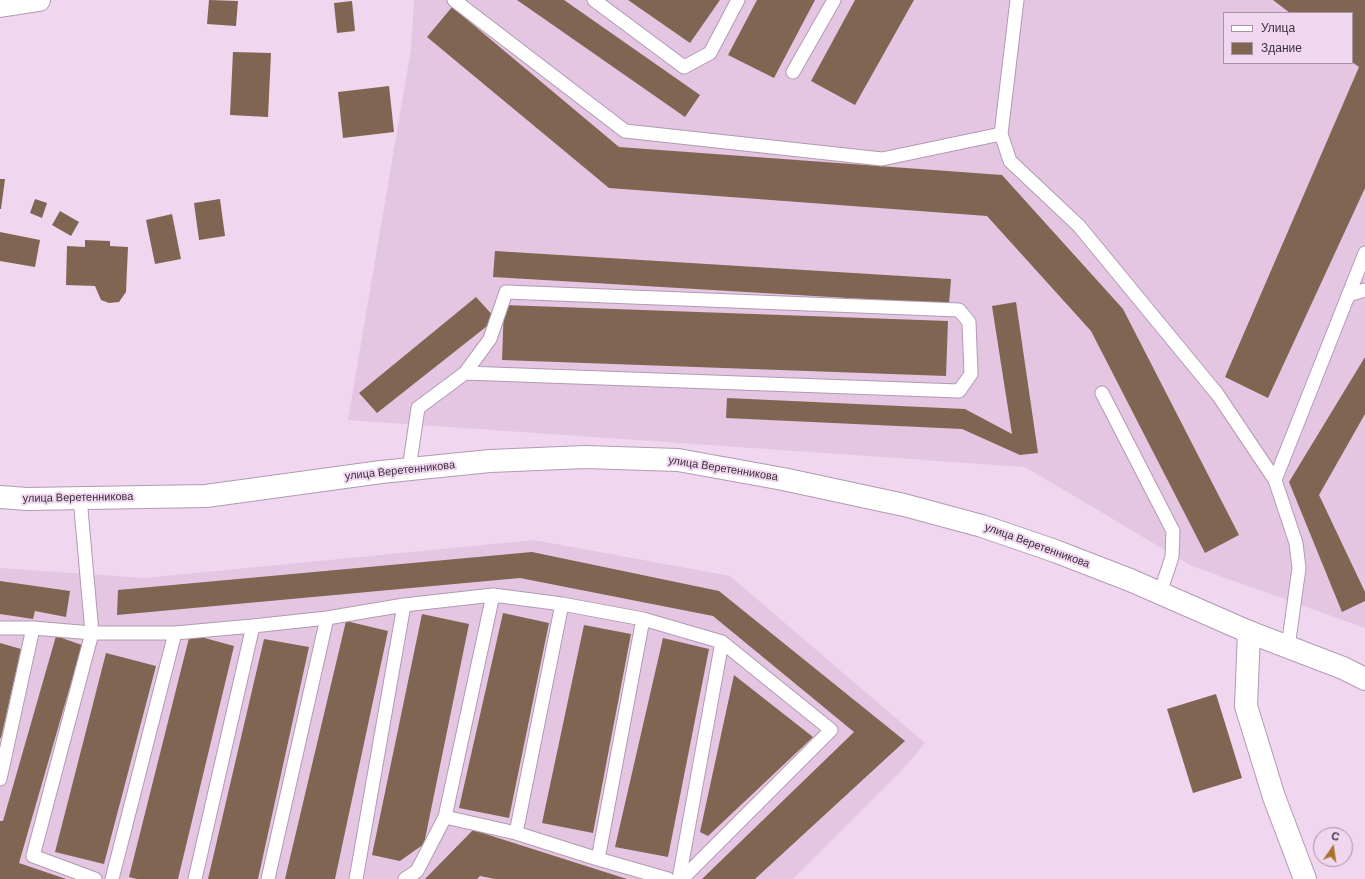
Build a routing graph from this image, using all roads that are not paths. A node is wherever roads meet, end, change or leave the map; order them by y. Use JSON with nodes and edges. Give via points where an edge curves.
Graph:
{"nodes":[{"id":1,"x":39,"y":0,"type":"edge"},
{"id":2,"x":454,"y":0,"type":"edge"},
{"id":3,"x":594,"y":0,"type":"edge"},
{"id":4,"x":738,"y":0,"type":"edge"},
{"id":5,"x":834,"y":0,"type":"edge"},
{"id":6,"x":1017,"y":0,"type":"edge"},
{"id":7,"x":0,"y":6,"type":"edge"},
{"id":8,"x":792,"y":72,"type":"dead end"},
{"id":9,"x":1001,"y":134,"type":"junction"},
{"id":10,"x":1365,"y":253,"type":"edge"},
{"id":11,"x":1365,"y":290,"type":"edge"},
{"id":12,"x":1348,"y":295,"type":"junction"},
{"id":13,"x":466,"y":373,"type":"junction"},
{"id":14,"x":1102,"y":394,"type":"dead end"},
{"id":15,"x":408,"y":469,"type":"junction"},
{"id":16,"x":1275,"y":480,"type":"junction"},
{"id":17,"x":0,"y":487,"type":"edge"},
{"id":18,"x":0,"y":497,"type":"edge"},
{"id":19,"x":80,"y":498,"type":"junction"},
{"id":20,"x":27,"y":499,"type":"junction"},
{"id":21,"x":1160,"y":593,"type":"junction"},
{"id":22,"x":493,"y":595,"type":"junction"},
{"id":23,"x":404,"y":604,"type":"junction"},
{"id":24,"x":562,"y":604,"type":"junction"},
{"id":25,"x":327,"y":618,"type":"junction"},
{"id":26,"x":643,"y":620,"type":"junction"},
{"id":27,"x":253,"y":626,"type":"junction"},
{"id":28,"x":0,"y":628,"type":"edge"},
{"id":29,"x":33,"y":628,"type":"junction"},
{"id":30,"x":1249,"y":632,"type":"junction"},
{"id":31,"x":92,"y":633,"type":"junction"},
{"id":32,"x":175,"y":633,"type":"junction"},
{"id":33,"x":722,"y":642,"type":"junction"},
{"id":34,"x":1288,"y":647,"type":"junction"},
{"id":35,"x":1344,"y":668,"type":"junction"},
{"id":36,"x":1365,"y":672,"type":"edge"},
{"id":37,"x":1365,"y":679,"type":"edge"},
{"id":38,"x":0,"y":779,"type":"edge"},
{"id":39,"x":445,"y":817,"type":"junction"},
{"id":40,"x":516,"y":833,"type":"junction"},
{"id":41,"x":598,"y":859,"type":"junction"},
{"id":42,"x":95,"y":879,"type":"edge"},
{"id":43,"x":112,"y":879,"type":"edge"},
{"id":44,"x":195,"y":879,"type":"edge"},
{"id":45,"x":268,"y":879,"type":"edge"},
{"id":46,"x":356,"y":879,"type":"edge"},
{"id":47,"x":405,"y":879,"type":"edge"},
{"id":48,"x":668,"y":879,"type":"edge"},
{"id":49,"x":680,"y":879,"type":"edge"},
{"id":50,"x":1305,"y":879,"type":"edge"}],
"edges":[{"from":1,"to":7,"type":"main road"},
{"from":2,"to":9,"type":"lane","via":[[625,131],[882,159]]},
{"from":3,"to":4,"type":"lane","via":[[684,67],[710,53]]},
{"from":5,"to":8,"type":"lane"},
{"from":6,"to":9,"type":"lane"},
{"from":9,"to":16,"type":"lane","via":[[1010,161],[1084,232],[1218,395]]},
{"from":10,"to":12,"type":"lane"},
{"from":11,"to":12,"type":"lane"},
{"from":12,"to":16,"type":"lane"},
{"from":13,"to":13,"type":"lane","via":[[490,339],[506,292],[959,310],[969,322],[971,374],[959,391]]},
{"from":13,"to":15,"type":"lane","via":[[418,408]]},
{"from":14,"to":21,"type":"lane","via":[[1172,531],[1172,557]]},
{"from":15,"to":19,"type":"main road","name":"улица Веретенникова","via":[[206,496]]},
{"from":15,"to":21,"type":"main road","name":"улица Веретенникова","via":[[490,461],[585,457],[678,460],[783,478],[904,505],[982,526],[1055,551]]},
{"from":16,"to":34,"type":"lane","via":[[1296,543],[1299,568]]},
{"from":17,"to":20,"type":"lane"},
{"from":18,"to":20,"type":"main road","name":"улица Веретенникова"},
{"from":19,"to":20,"type":"main road","name":"улица Веретенникова"},
{"from":19,"to":31,"type":"lane"},
{"from":21,"to":30,"type":"main road","name":"улица Веретенникова"},
{"from":22,"to":23,"type":"lane"},
{"from":22,"to":24,"type":"lane"},
{"from":22,"to":39,"type":"lane"},
{"from":23,"to":25,"type":"lane"},
{"from":23,"to":46,"type":"lane"},
{"from":24,"to":26,"type":"lane"},
{"from":24,"to":40,"type":"lane"},
{"from":25,"to":27,"type":"lane"},
{"from":25,"to":45,"type":"lane"},
{"from":26,"to":33,"type":"lane"},
{"from":26,"to":41,"type":"lane"},
{"from":27,"to":32,"type":"lane"},
{"from":27,"to":44,"type":"lane"},
{"from":28,"to":29,"type":"lane"},
{"from":29,"to":31,"type":"lane"},
{"from":29,"to":38,"type":"lane"},
{"from":30,"to":34,"type":"main road","name":"улица Веретенникова"},
{"from":30,"to":50,"type":"main road","via":[[1246,706],[1274,797]]},
{"from":31,"to":32,"type":"lane"},
{"from":31,"to":42,"type":"lane","via":[[33,856]]},
{"from":32,"to":43,"type":"lane"},
{"from":33,"to":49,"type":"lane"},
{"from":33,"to":49,"type":"lane","via":[[831,730]]},
{"from":34,"to":35,"type":"main road","name":"улица Веретенникова"},
{"from":35,"to":36,"type":"main road"},
{"from":35,"to":37,"type":"main road"},
{"from":39,"to":40,"type":"lane"},
{"from":39,"to":47,"type":"lane","via":[[417,871]]},
{"from":40,"to":41,"type":"lane"},
{"from":41,"to":48,"type":"lane"}]}
